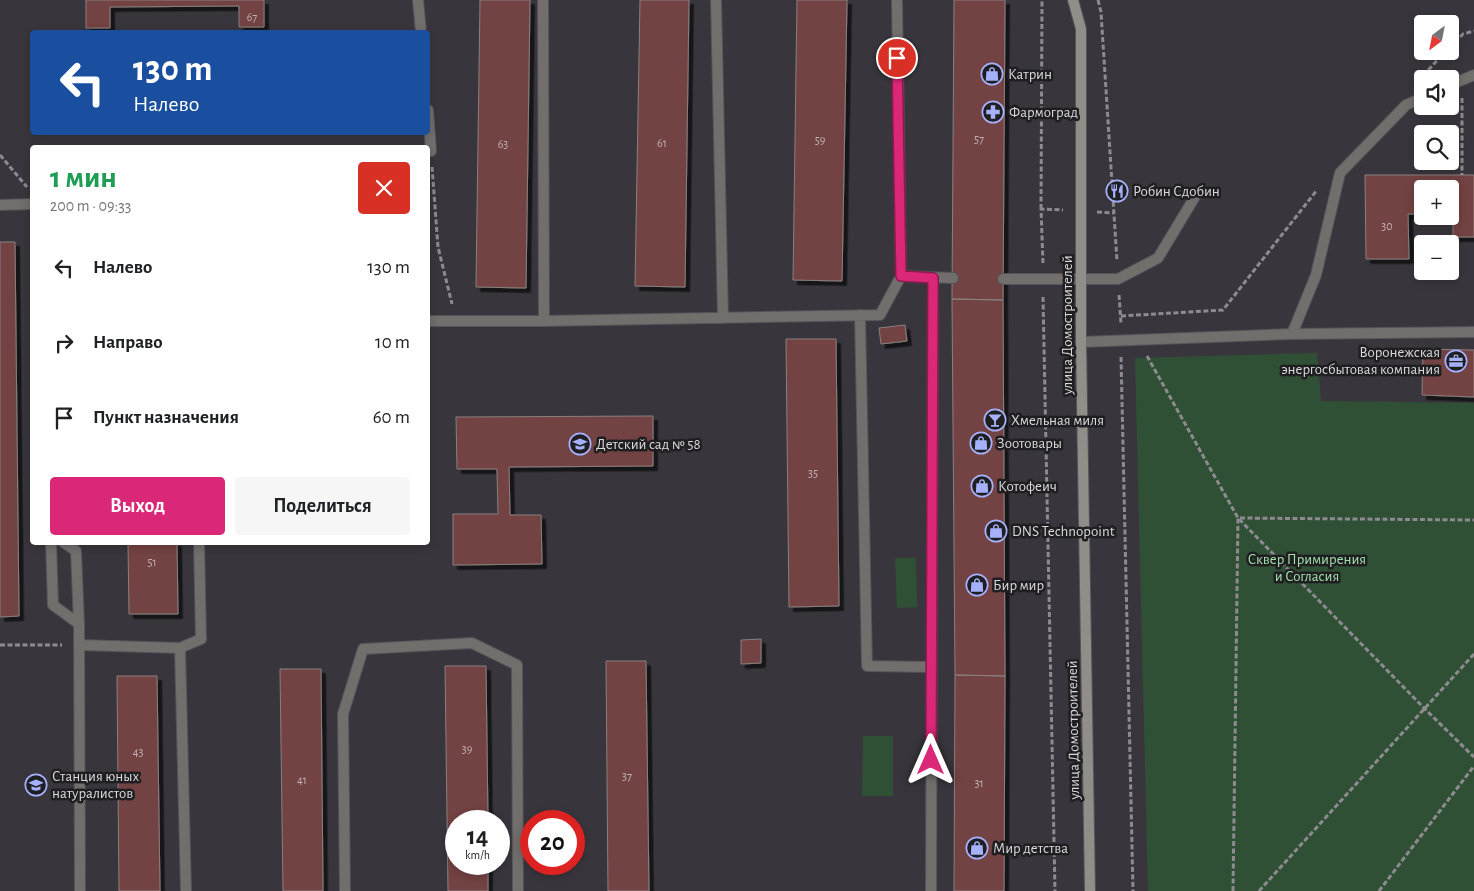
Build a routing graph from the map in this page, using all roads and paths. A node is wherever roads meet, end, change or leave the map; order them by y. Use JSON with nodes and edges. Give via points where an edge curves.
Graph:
{"nodes":[{"id":1,"x":418,"y":0,"type":"edge"},
{"id":2,"x":543,"y":0,"type":"edge"},
{"id":3,"x":716,"y":0,"type":"edge"},
{"id":4,"x":897,"y":0,"type":"edge"},
{"id":5,"x":1042,"y":0,"type":"edge"},
{"id":6,"x":1073,"y":0,"type":"edge"},
{"id":7,"x":1098,"y":0,"type":"edge"},
{"id":8,"x":421,"y":30,"type":"edge"},
{"id":9,"x":1474,"y":31,"type":"edge"},
{"id":10,"x":1459,"y":38,"type":"edge"},
{"id":11,"x":1438,"y":60,"type":"edge"},
{"id":12,"x":1474,"y":75,"type":"edge"},
{"id":13,"x":1462,"y":80,"type":"junction"},
{"id":14,"x":1459,"y":81,"type":"edge"},
{"id":15,"x":1413,"y":86,"type":"dead end"},
{"id":16,"x":1414,"y":102,"type":"edge"},
{"id":17,"x":430,"y":135,"type":"edge"},
{"id":18,"x":431,"y":151,"type":"joint"},
{"id":19,"x":0,"y":155,"type":"edge"},
{"id":20,"x":1462,"y":175,"type":"dead end"},
{"id":21,"x":1321,"y":184,"type":"dead end"},
{"id":22,"x":27,"y":188,"type":"dead end"},
{"id":23,"x":1196,"y":195,"type":"dead end"},
{"id":24,"x":30,"y":204,"type":"edge"},
{"id":25,"x":0,"y":205,"type":"edge"},
{"id":26,"x":1041,"y":209,"type":"junction"},
{"id":27,"x":1082,"y":210,"type":"junction"},
{"id":28,"x":1114,"y":213,"type":"junction"},
{"id":29,"x":901,"y":276,"type":"junction"},
{"id":30,"x":933,"y":278,"type":"junction"},
{"id":31,"x":953,"y":278,"type":"dead end"},
{"id":32,"x":1003,"y":279,"type":"dead end"},
{"id":33,"x":1043,"y":279,"type":"junction"},
{"id":34,"x":1081,"y":280,"type":"junction"},
{"id":35,"x":1118,"y":280,"type":"junction"},
{"id":36,"x":860,"y":315,"type":"junction"},
{"id":37,"x":1121,"y":316,"type":"junction"},
{"id":38,"x":723,"y":318,"type":"junction"},
{"id":39,"x":430,"y":321,"type":"edge"},
{"id":40,"x":457,"y":321,"type":"junction"},
{"id":41,"x":544,"y":321,"type":"junction"},
{"id":42,"x":1474,"y":332,"type":"edge"},
{"id":43,"x":1292,"y":334,"type":"junction"},
{"id":44,"x":1121,"y":340,"type":"junction"},
{"id":45,"x":1138,"y":340,"type":"junction"},
{"id":46,"x":1081,"y":342,"type":"junction"},
{"id":47,"x":1238,"y":518,"type":"junction"},
{"id":48,"x":1474,"y":520,"type":"edge"},
{"id":49,"x":51,"y":545,"type":"edge"},
{"id":50,"x":67,"y":545,"type":"edge"},
{"id":51,"x":199,"y":545,"type":"edge"},
{"id":52,"x":79,"y":624,"type":"junction"},
{"id":53,"x":0,"y":645,"type":"edge"},
{"id":54,"x":79,"y":645,"type":"junction"},
{"id":55,"x":180,"y":648,"type":"junction"},
{"id":56,"x":1474,"y":654,"type":"edge"},
{"id":57,"x":932,"y":667,"type":"junction"},
{"id":58,"x":1424,"y":708,"type":"junction"},
{"id":59,"x":1474,"y":757,"type":"edge"},
{"id":60,"x":1474,"y":766,"type":"edge"},
{"id":61,"x":80,"y":891,"type":"edge"},
{"id":62,"x":186,"y":891,"type":"edge"},
{"id":63,"x":345,"y":891,"type":"edge"},
{"id":64,"x":518,"y":891,"type":"edge"},
{"id":65,"x":931,"y":891,"type":"edge"},
{"id":66,"x":1055,"y":891,"type":"edge"},
{"id":67,"x":1090,"y":891,"type":"edge"},
{"id":68,"x":1133,"y":891,"type":"edge"},
{"id":69,"x":1233,"y":891,"type":"edge"},
{"id":70,"x":1259,"y":891,"type":"edge"},
{"id":71,"x":1379,"y":891,"type":"edge"}],
"edges":[{"from":1,"to":8,"type":"lane"},
{"from":2,"to":41,"type":"lane"},
{"from":3,"to":38,"type":"lane"},
{"from":4,"to":29,"type":"lane"},
{"from":5,"to":26,"type":"path"},
{"from":6,"to":27,"type":"street","name":"улица Домостроителей","via":[[1081,29]]},
{"from":7,"to":28,"type":"path"},
{"from":9,"to":10,"type":"path"},
{"from":11,"to":15,"type":"path"},
{"from":12,"to":13,"type":"lane"},
{"from":13,"to":14,"type":"lane"},
{"from":13,"to":20,"type":"path"},
{"from":16,"to":43,"type":"lane","via":[[1406,105],[1340,173],[1316,275]]},
{"from":17,"to":18,"type":"lane"},
{"from":18,"to":40,"type":"path","via":[[438,247]]},
{"from":19,"to":22,"type":"path"},
{"from":21,"to":37,"type":"path","via":[[1223,310]]},
{"from":23,"to":35,"type":"lane","via":[[1158,258]]},
{"from":24,"to":25,"type":"lane"},
{"from":26,"to":27,"type":"path"},
{"from":26,"to":33,"type":"path"},
{"from":27,"to":28,"type":"path"},
{"from":27,"to":34,"type":"street","name":"улица Домостроителей"},
{"from":28,"to":35,"type":"path"},
{"from":29,"to":30,"type":"lane"},
{"from":29,"to":36,"type":"lane","via":[[880,315]]},
{"from":30,"to":31,"type":"lane"},
{"from":30,"to":57,"type":"lane"},
{"from":32,"to":33,"type":"lane"},
{"from":33,"to":34,"type":"lane"},
{"from":33,"to":66,"type":"path"},
{"from":34,"to":35,"type":"lane"},
{"from":34,"to":46,"type":"street","name":"улица Домостроителей"},
{"from":35,"to":37,"type":"path"},
{"from":36,"to":38,"type":"lane"},
{"from":36,"to":57,"type":"lane","via":[[867,666]]},
{"from":37,"to":44,"type":"path"},
{"from":38,"to":41,"type":"lane"},
{"from":39,"to":40,"type":"lane"},
{"from":40,"to":41,"type":"lane"},
{"from":42,"to":43,"type":"lane"},
{"from":43,"to":45,"type":"lane"},
{"from":44,"to":45,"type":"lane"},
{"from":44,"to":46,"type":"lane"},
{"from":44,"to":68,"type":"path"},
{"from":45,"to":47,"type":"path"},
{"from":46,"to":67,"type":"street","name":"улица Домостроителей"},
{"from":47,"to":48,"type":"path"},
{"from":47,"to":58,"type":"path"},
{"from":47,"to":69,"type":"path"},
{"from":49,"to":52,"type":"lane","via":[[53,606]]},
{"from":50,"to":52,"type":"lane","via":[[76,551]]},
{"from":51,"to":55,"type":"lane","via":[[201,639]]},
{"from":52,"to":54,"type":"lane"},
{"from":53,"to":54,"type":"path"},
{"from":54,"to":55,"type":"lane"},
{"from":54,"to":61,"type":"lane"},
{"from":55,"to":62,"type":"lane"},
{"from":56,"to":58,"type":"path"},
{"from":57,"to":65,"type":"lane"},
{"from":58,"to":59,"type":"path"},
{"from":58,"to":70,"type":"path"},
{"from":60,"to":71,"type":"path"},
{"from":63,"to":64,"type":"lane","via":[[343,714],[363,649],[472,643],[517,665]]}]}
